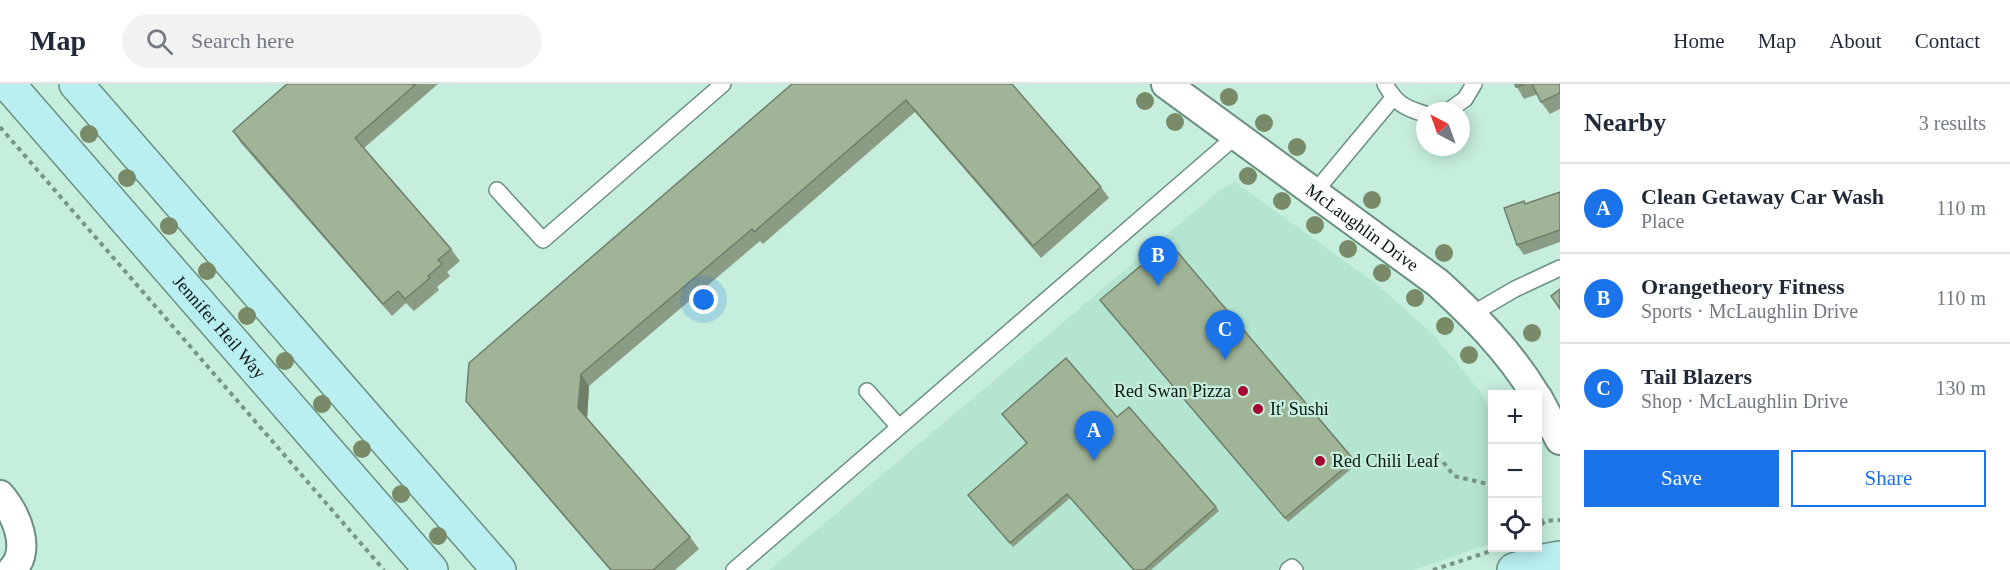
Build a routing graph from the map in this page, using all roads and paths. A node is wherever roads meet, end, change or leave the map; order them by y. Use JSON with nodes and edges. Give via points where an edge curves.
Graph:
{"nodes":[{"id":1,"x":8,"y":84,"type":"edge"},
{"id":2,"x":76,"y":84,"type":"edge"},
{"id":3,"x":723,"y":84,"type":"edge"},
{"id":4,"x":1166,"y":84,"type":"edge"},
{"id":5,"x":1385,"y":84,"type":"edge"},
{"id":6,"x":1474,"y":84,"type":"edge"},
{"id":7,"x":1393,"y":98,"type":"junction"},
{"id":8,"x":1461,"y":102,"type":"edge"},
{"id":9,"x":1416,"y":112,"type":"edge"},
{"id":10,"x":0,"y":127,"type":"edge"},
{"id":11,"x":1236,"y":136,"type":"junction"},
{"id":12,"x":497,"y":190,"type":"dead end"},
{"id":13,"x":1314,"y":193,"type":"junction"},
{"id":14,"x":1560,"y":268,"type":"edge"},
{"id":15,"x":1472,"y":314,"type":"junction"},
{"id":16,"x":1532,"y":390,"type":"edge"},
{"id":17,"x":867,"y":391,"type":"dead end"},
{"id":18,"x":1542,"y":407,"type":"edge"},
{"id":19,"x":898,"y":427,"type":"junction"},
{"id":20,"x":1560,"y":440,"type":"edge"},
{"id":21,"x":1409,"y":461,"type":"dead end"},
{"id":22,"x":1488,"y":483,"type":"edge"},
{"id":23,"x":0,"y":495,"type":"edge"},
{"id":24,"x":1560,"y":520,"type":"edge"},
{"id":25,"x":1544,"y":521,"type":"joint"},
{"id":26,"x":1542,"y":525,"type":"edge"},
{"id":27,"x":1560,"y":558,"type":"edge"},
{"id":28,"x":1504,"y":560,"type":"edge"},
{"id":29,"x":12,"y":570,"type":"edge"},
{"id":30,"x":384,"y":570,"type":"edge"},
{"id":31,"x":431,"y":570,"type":"edge"},
{"id":32,"x":499,"y":570,"type":"edge"},
{"id":33,"x":734,"y":570,"type":"edge"},
{"id":34,"x":1288,"y":570,"type":"edge"},
{"id":35,"x":1295,"y":570,"type":"edge"},
{"id":36,"x":1433,"y":570,"type":"edge"}],
"edges":[{"from":1,"to":31,"type":"main road","name":"Jennifer Heil Way"},
{"from":2,"to":32,"type":"main road"},
{"from":3,"to":12,"type":"lane","via":[[543,240]]},
{"from":4,"to":11,"type":"street","name":"McLaughlin Drive"},
{"from":5,"to":7,"type":"lane"},
{"from":6,"to":8,"type":"lane"},
{"from":7,"to":9,"type":"lane"},
{"from":7,"to":13,"type":"lane"},
{"from":10,"to":30,"type":"path"},
{"from":11,"to":13,"type":"street","name":"McLaughlin Drive"},
{"from":11,"to":19,"type":"lane"},
{"from":13,"to":15,"type":"street","name":"McLaughlin Drive","via":[[1402,255]]},
{"from":14,"to":15,"type":"lane"},
{"from":15,"to":16,"type":"street","name":"McLaughlin Drive"},
{"from":17,"to":19,"type":"lane"},
{"from":18,"to":20,"type":"street","name":"McLaughlin Drive"},
{"from":19,"to":33,"type":"lane"},
{"from":21,"to":22,"type":"path","via":[[1441,459],[1454,476]]},
{"from":23,"to":29,"type":"street","via":[[18,523],[23,542]]},
{"from":24,"to":25,"type":"path"},
{"from":25,"to":26,"type":"path"},
{"from":27,"to":28,"type":"main road"},
{"from":28,"to":36,"type":"path"},
{"from":34,"to":35,"type":"lane"}]}
